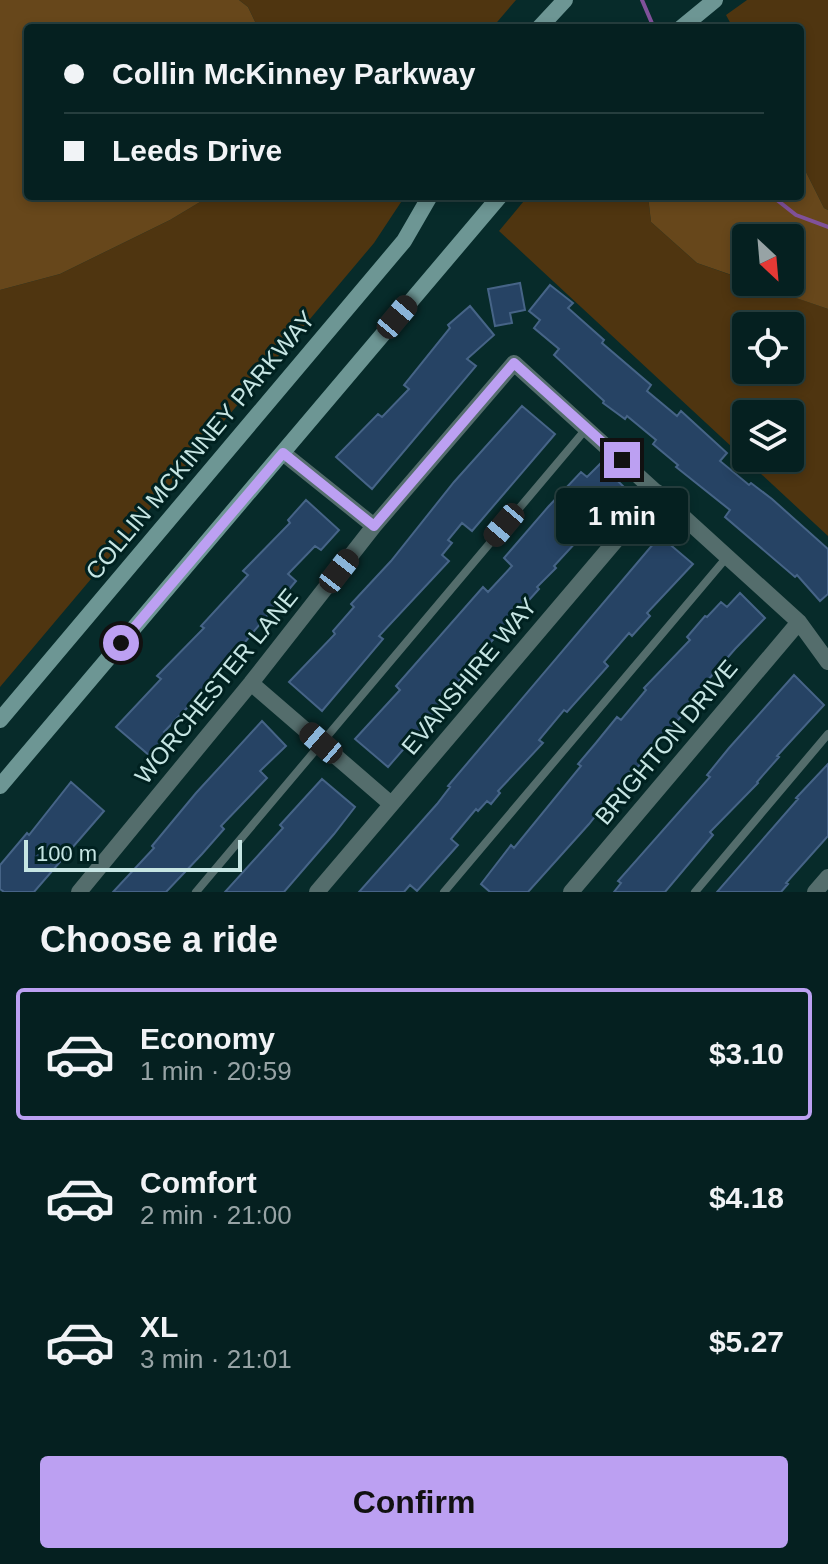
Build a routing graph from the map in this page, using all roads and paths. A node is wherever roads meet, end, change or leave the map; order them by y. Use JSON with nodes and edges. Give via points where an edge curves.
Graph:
{"nodes":[{"id":1,"x":565,"y":0,"type":"edge"},
{"id":2,"x":715,"y":0,"type":"edge"},
{"id":3,"x":543,"y":24,"type":"edge"},
{"id":4,"x":686,"y":24,"type":"edge"},
{"id":5,"x":428,"y":200,"type":"edge"},
{"id":6,"x":497,"y":200,"type":"edge"},
{"id":7,"x":586,"y":428,"type":"junction"},
{"id":8,"x":283,"y":453,"type":"junction"},
{"id":9,"x":657,"y":492,"type":"junction"},
{"id":10,"x":374,"y":526,"type":"junction"},
{"id":11,"x":727,"y":557,"type":"junction"},
{"id":12,"x":799,"y":622,"type":"junction"},
{"id":13,"x":828,"y":662,"type":"edge"},
{"id":14,"x":251,"y":683,"type":"junction"},
{"id":15,"x":0,"y":720,"type":"edge"},
{"id":16,"x":828,"y":734,"type":"edge"},
{"id":17,"x":321,"y":743,"type":"junction"},
{"id":18,"x":0,"y":786,"type":"edge"},
{"id":19,"x":391,"y":804,"type":"junction"},
{"id":20,"x":828,"y":877,"type":"edge"},
{"id":21,"x":79,"y":892,"type":"edge"},
{"id":22,"x":196,"y":892,"type":"edge"},
{"id":23,"x":317,"y":892,"type":"edge"},
{"id":24,"x":444,"y":892,"type":"edge"},
{"id":25,"x":571,"y":892,"type":"edge"},
{"id":26,"x":695,"y":892,"type":"edge"},
{"id":27,"x":815,"y":892,"type":"edge"}],
"edges":[{"from":1,"to":3,"type":"street"},
{"from":2,"to":4,"type":"street"},
{"from":5,"to":15,"type":"street","name":"COLLIN MCKINNEY PARKWAY","via":[[404,241]]},
{"from":6,"to":8,"type":"street"},
{"from":7,"to":9,"type":"street"},
{"from":7,"to":10,"type":"street","name":"WORCHESTER LANE","via":[[514,363]]},
{"from":7,"to":17,"type":"lane"},
{"from":8,"to":10,"type":"street"},
{"from":8,"to":18,"type":"street"},
{"from":9,"to":11,"type":"street"},
{"from":9,"to":19,"type":"street","name":"EVANSHIRE WAY"},
{"from":10,"to":14,"type":"street","name":"WORCHESTER LANE"},
{"from":11,"to":12,"type":"street"},
{"from":11,"to":24,"type":"lane"},
{"from":12,"to":13,"type":"street"},
{"from":12,"to":25,"type":"street","name":"BRIGHTON DRIVE"},
{"from":14,"to":17,"type":"street"},
{"from":14,"to":21,"type":"street","name":"WORCHESTER LANE"},
{"from":16,"to":26,"type":"lane"},
{"from":17,"to":19,"type":"street"},
{"from":17,"to":22,"type":"lane"},
{"from":19,"to":23,"type":"street","name":"EVANSHIRE WAY"},
{"from":20,"to":27,"type":"street"}]}
